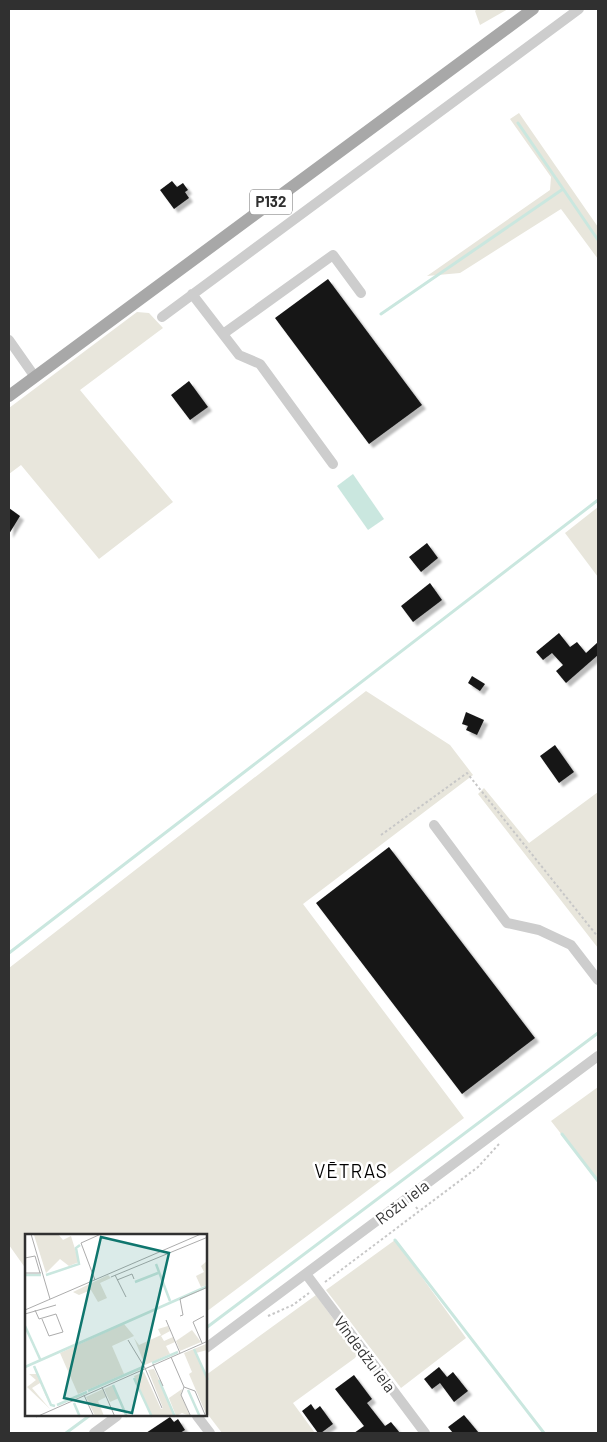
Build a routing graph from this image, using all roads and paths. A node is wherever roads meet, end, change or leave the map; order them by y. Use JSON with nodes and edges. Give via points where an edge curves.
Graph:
{"nodes":[{"id":1,"x":533,"y":9,"type":"edge"},
{"id":2,"x":579,"y":9,"type":"edge"},
{"id":3,"x":361,"y":293,"type":"dead end"},
{"id":4,"x":192,"y":294,"type":"junction"},
{"id":5,"x":162,"y":317,"type":"dead end"},
{"id":6,"x":223,"y":334,"type":"junction"},
{"id":7,"x":9,"y":340,"type":"edge"},
{"id":8,"x":34,"y":377,"type":"junction"},
{"id":9,"x":9,"y":396,"type":"edge"},
{"id":10,"x":333,"y":464,"type":"dead end"},
{"id":11,"x":434,"y":825,"type":"dead end"},
{"id":12,"x":381,"y":835,"type":"dead end"},
{"id":13,"x":598,"y":937,"type":"edge"},
{"id":14,"x":598,"y":980,"type":"edge"},
{"id":15,"x":598,"y":1056,"type":"edge"},
{"id":16,"x":500,"y":1142,"type":"dead end"},
{"id":17,"x":416,"y":1207,"type":"dead end"},
{"id":18,"x":419,"y":1211,"type":"junction"},
{"id":19,"x":306,"y":1274,"type":"junction"},
{"id":20,"x":317,"y":1288,"type":"junction"},
{"id":21,"x":265,"y":1317,"type":"dead end"},
{"id":22,"x":208,"y":1347,"type":"edge"},
{"id":23,"x":116,"y":1417,"type":"edge"},
{"id":24,"x":198,"y":1417,"type":"edge"},
{"id":25,"x":94,"y":1433,"type":"edge"},
{"id":26,"x":210,"y":1433,"type":"edge"},
{"id":27,"x":425,"y":1433,"type":"edge"}],
"edges":[{"from":1,"to":8,"type":"main road","number":"P132"},
{"from":2,"to":4,"type":"street"},
{"from":3,"to":6,"type":"street","via":[[333,256]]},
{"from":4,"to":5,"type":"street"},
{"from":4,"to":6,"type":"street"},
{"from":6,"to":10,"type":"street","via":[[239,355],[260,364]]},
{"from":7,"to":8,"type":"street"},
{"from":8,"to":9,"type":"main road","number":"P132"},
{"from":11,"to":14,"type":"street","via":[[507,923],[539,930],[571,945]]},
{"from":12,"to":13,"type":"path","via":[[467,773]]},
{"from":15,"to":19,"type":"street","name":"Rožu iela"},
{"from":16,"to":18,"type":"path","via":[[478,1167]]},
{"from":17,"to":18,"type":"path"},
{"from":18,"to":20,"type":"path"},
{"from":19,"to":20,"type":"street","name":"Vīndedžu iela"},
{"from":19,"to":22,"type":"street","name":"Rožu iela"},
{"from":20,"to":21,"type":"path","via":[[293,1305]]},
{"from":20,"to":27,"type":"street","name":"Vīndedžu iela"},
{"from":23,"to":25,"type":"street"},
{"from":24,"to":26,"type":"street"}]}
